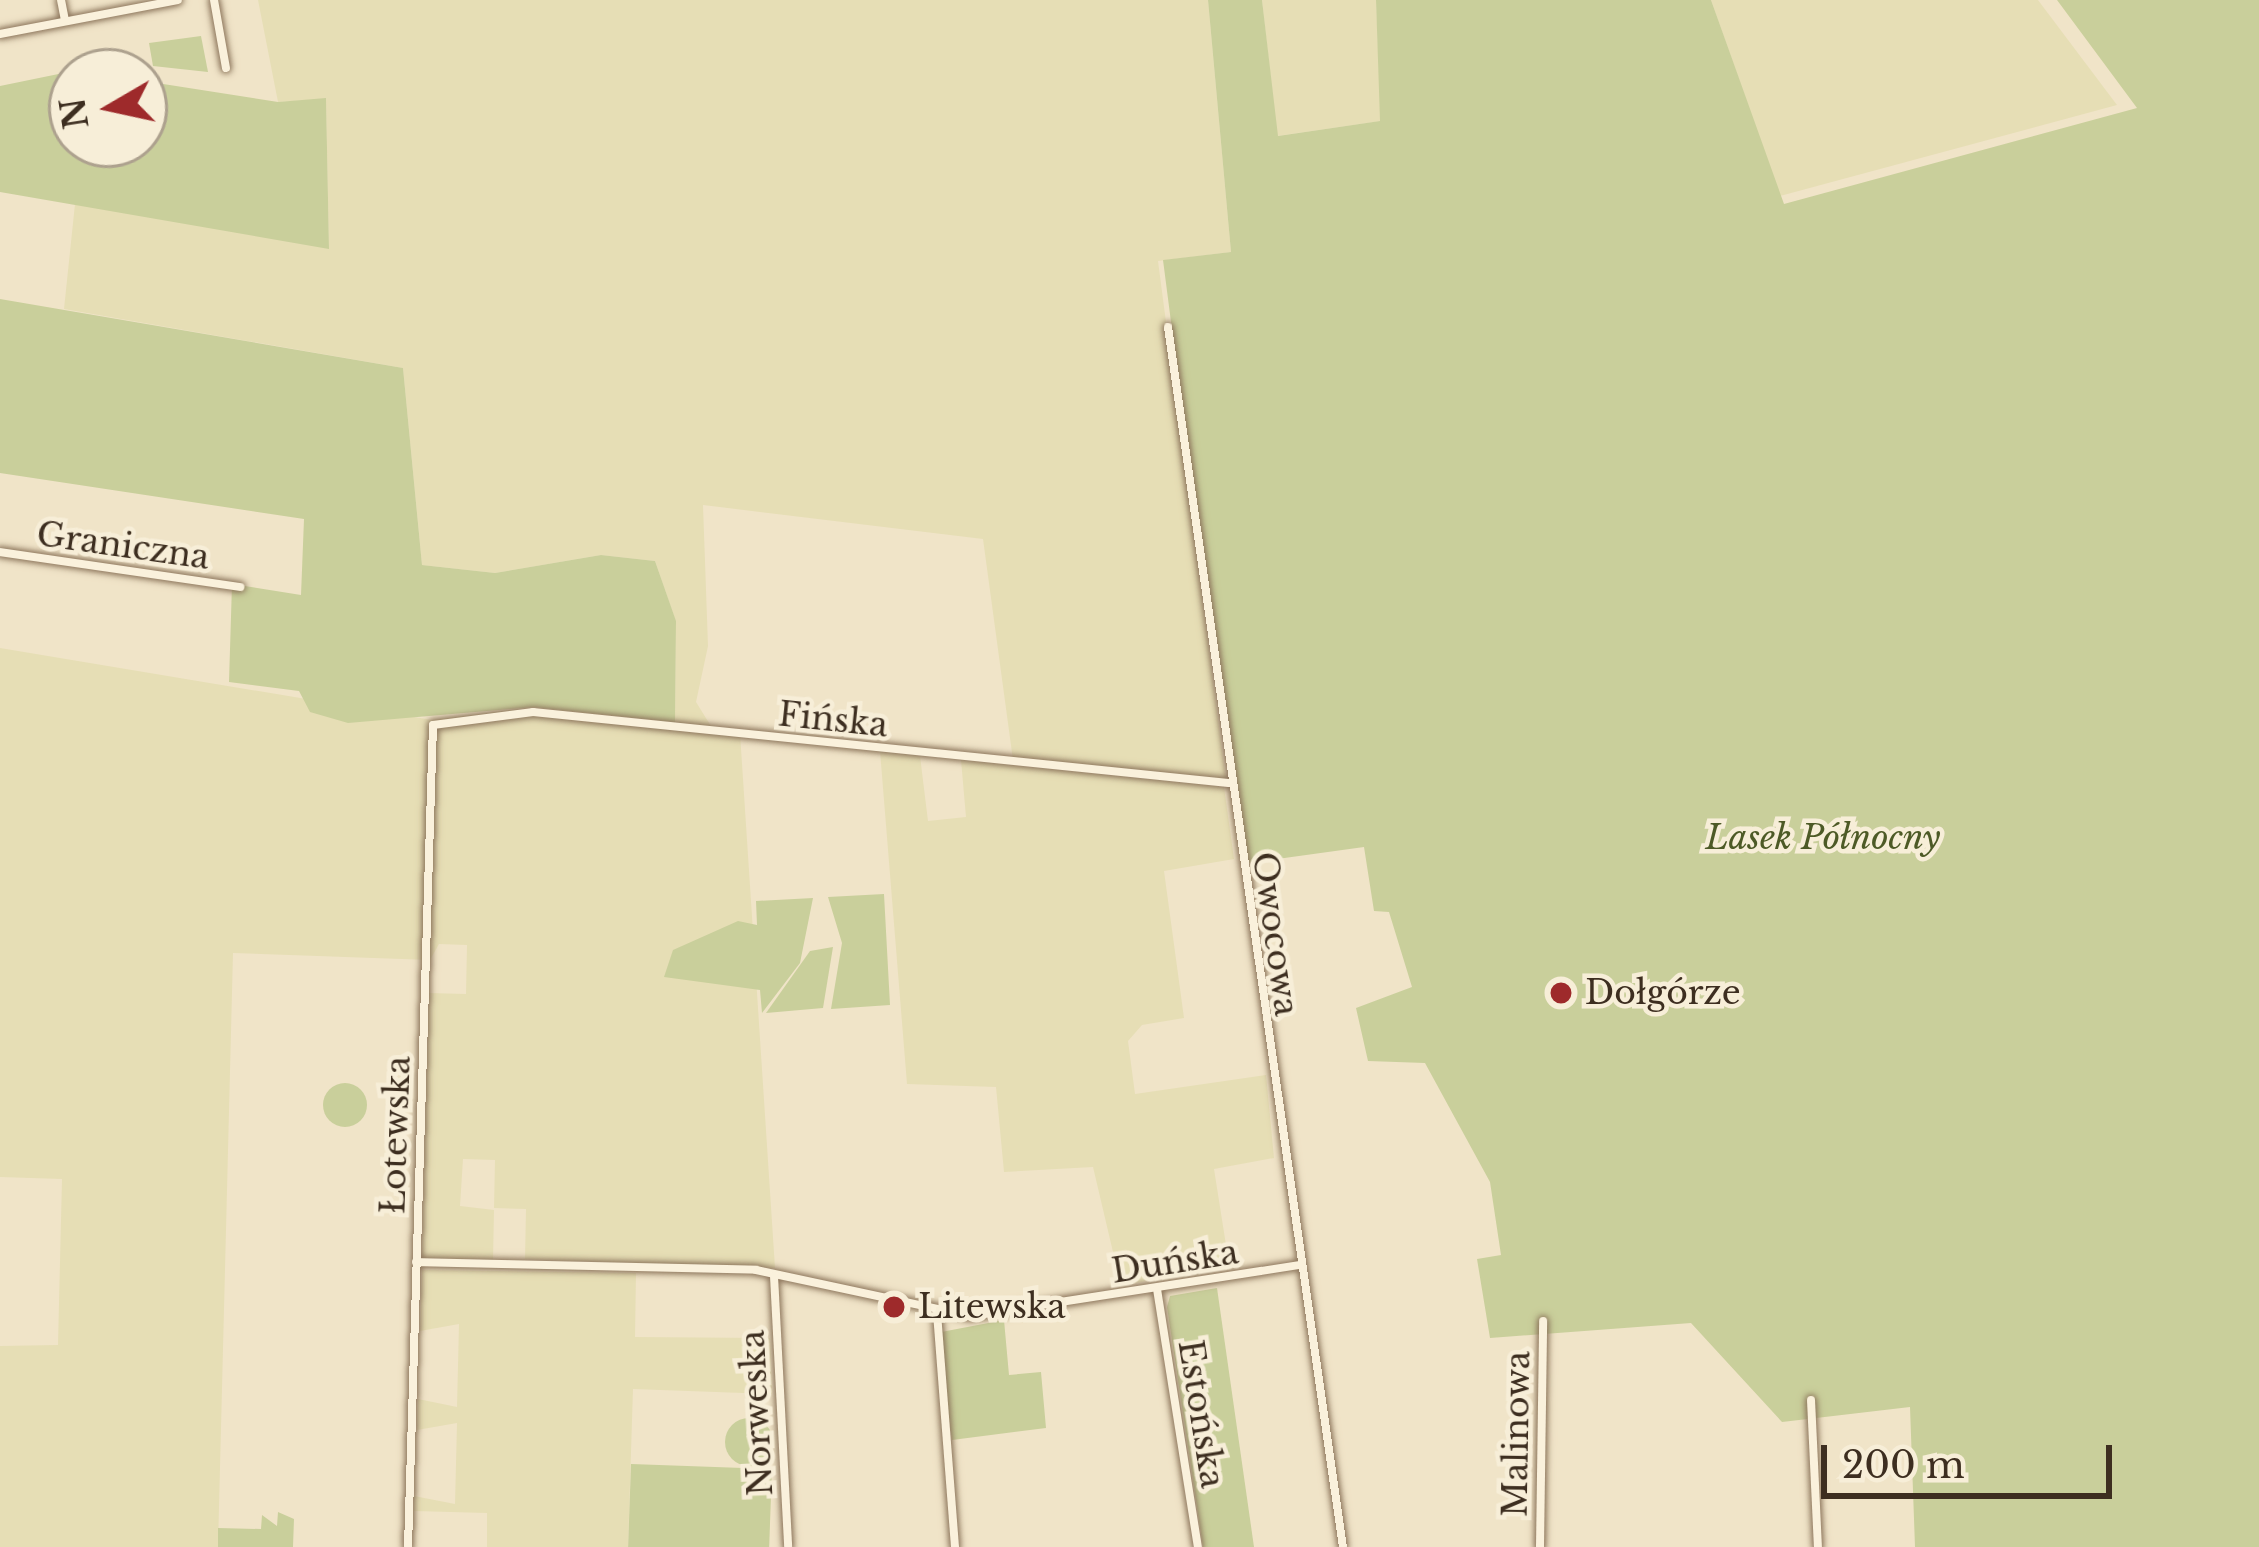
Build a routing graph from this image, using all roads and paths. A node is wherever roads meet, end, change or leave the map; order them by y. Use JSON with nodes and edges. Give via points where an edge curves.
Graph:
{"nodes":[{"id":1,"x":62,"y":0,"type":"edge"},
{"id":2,"x":178,"y":0,"type":"edge"},
{"id":3,"x":214,"y":0,"type":"edge"},
{"id":4,"x":65,"y":21,"type":"junction"},
{"id":5,"x":0,"y":34,"type":"edge"},
{"id":6,"x":226,"y":68,"type":"dead end"},
{"id":7,"x":1168,"y":327,"type":"dead end"},
{"id":8,"x":0,"y":553,"type":"edge"},
{"id":9,"x":240,"y":587,"type":"dead end"},
{"id":10,"x":433,"y":725,"type":"joint"},
{"id":11,"x":1228,"y":783,"type":"junction"},
{"id":12,"x":416,"y":1262,"type":"junction"},
{"id":13,"x":1300,"y":1265,"type":"junction"},
{"id":14,"x":774,"y":1276,"type":"junction"},
{"id":15,"x":1157,"y":1289,"type":"junction"},
{"id":16,"x":937,"y":1313,"type":"junction"},
{"id":17,"x":1544,"y":1321,"type":"dead end"},
{"id":18,"x":1811,"y":1400,"type":"dead end"},
{"id":19,"x":408,"y":1547,"type":"edge"},
{"id":20,"x":788,"y":1547,"type":"edge"},
{"id":21,"x":955,"y":1547,"type":"edge"},
{"id":22,"x":1198,"y":1547,"type":"edge"},
{"id":23,"x":1343,"y":1547,"type":"edge"},
{"id":24,"x":1540,"y":1547,"type":"edge"},
{"id":25,"x":1818,"y":1547,"type":"edge"}],
"edges":[{"from":1,"to":4,"type":"street"},
{"from":2,"to":4,"type":"street"},
{"from":3,"to":6,"type":"street"},
{"from":4,"to":5,"type":"street"},
{"from":7,"to":11,"type":"street","name":"Owocowa"},
{"from":8,"to":9,"type":"street","name":"Graniczna"},
{"from":10,"to":11,"type":"street","name":"Fińska","via":[[533,712]]},
{"from":10,"to":12,"type":"street","name":"Łotewska"},
{"from":11,"to":13,"type":"street","name":"Owocowa"},
{"from":12,"to":14,"type":"street"},
{"from":12,"to":19,"type":"street","name":"Łotewska"},
{"from":13,"to":15,"type":"street","name":"Duńska"},
{"from":13,"to":23,"type":"street","name":"Owocowa"},
{"from":14,"to":16,"type":"street","name":"Duńska"},
{"from":14,"to":20,"type":"street","name":"Norweska"},
{"from":15,"to":16,"type":"street","name":"Duńska"},
{"from":15,"to":22,"type":"street","name":"Estońska"},
{"from":16,"to":21,"type":"street"},
{"from":17,"to":24,"type":"street","name":"Malinowa"},
{"from":18,"to":25,"type":"street"}]}
